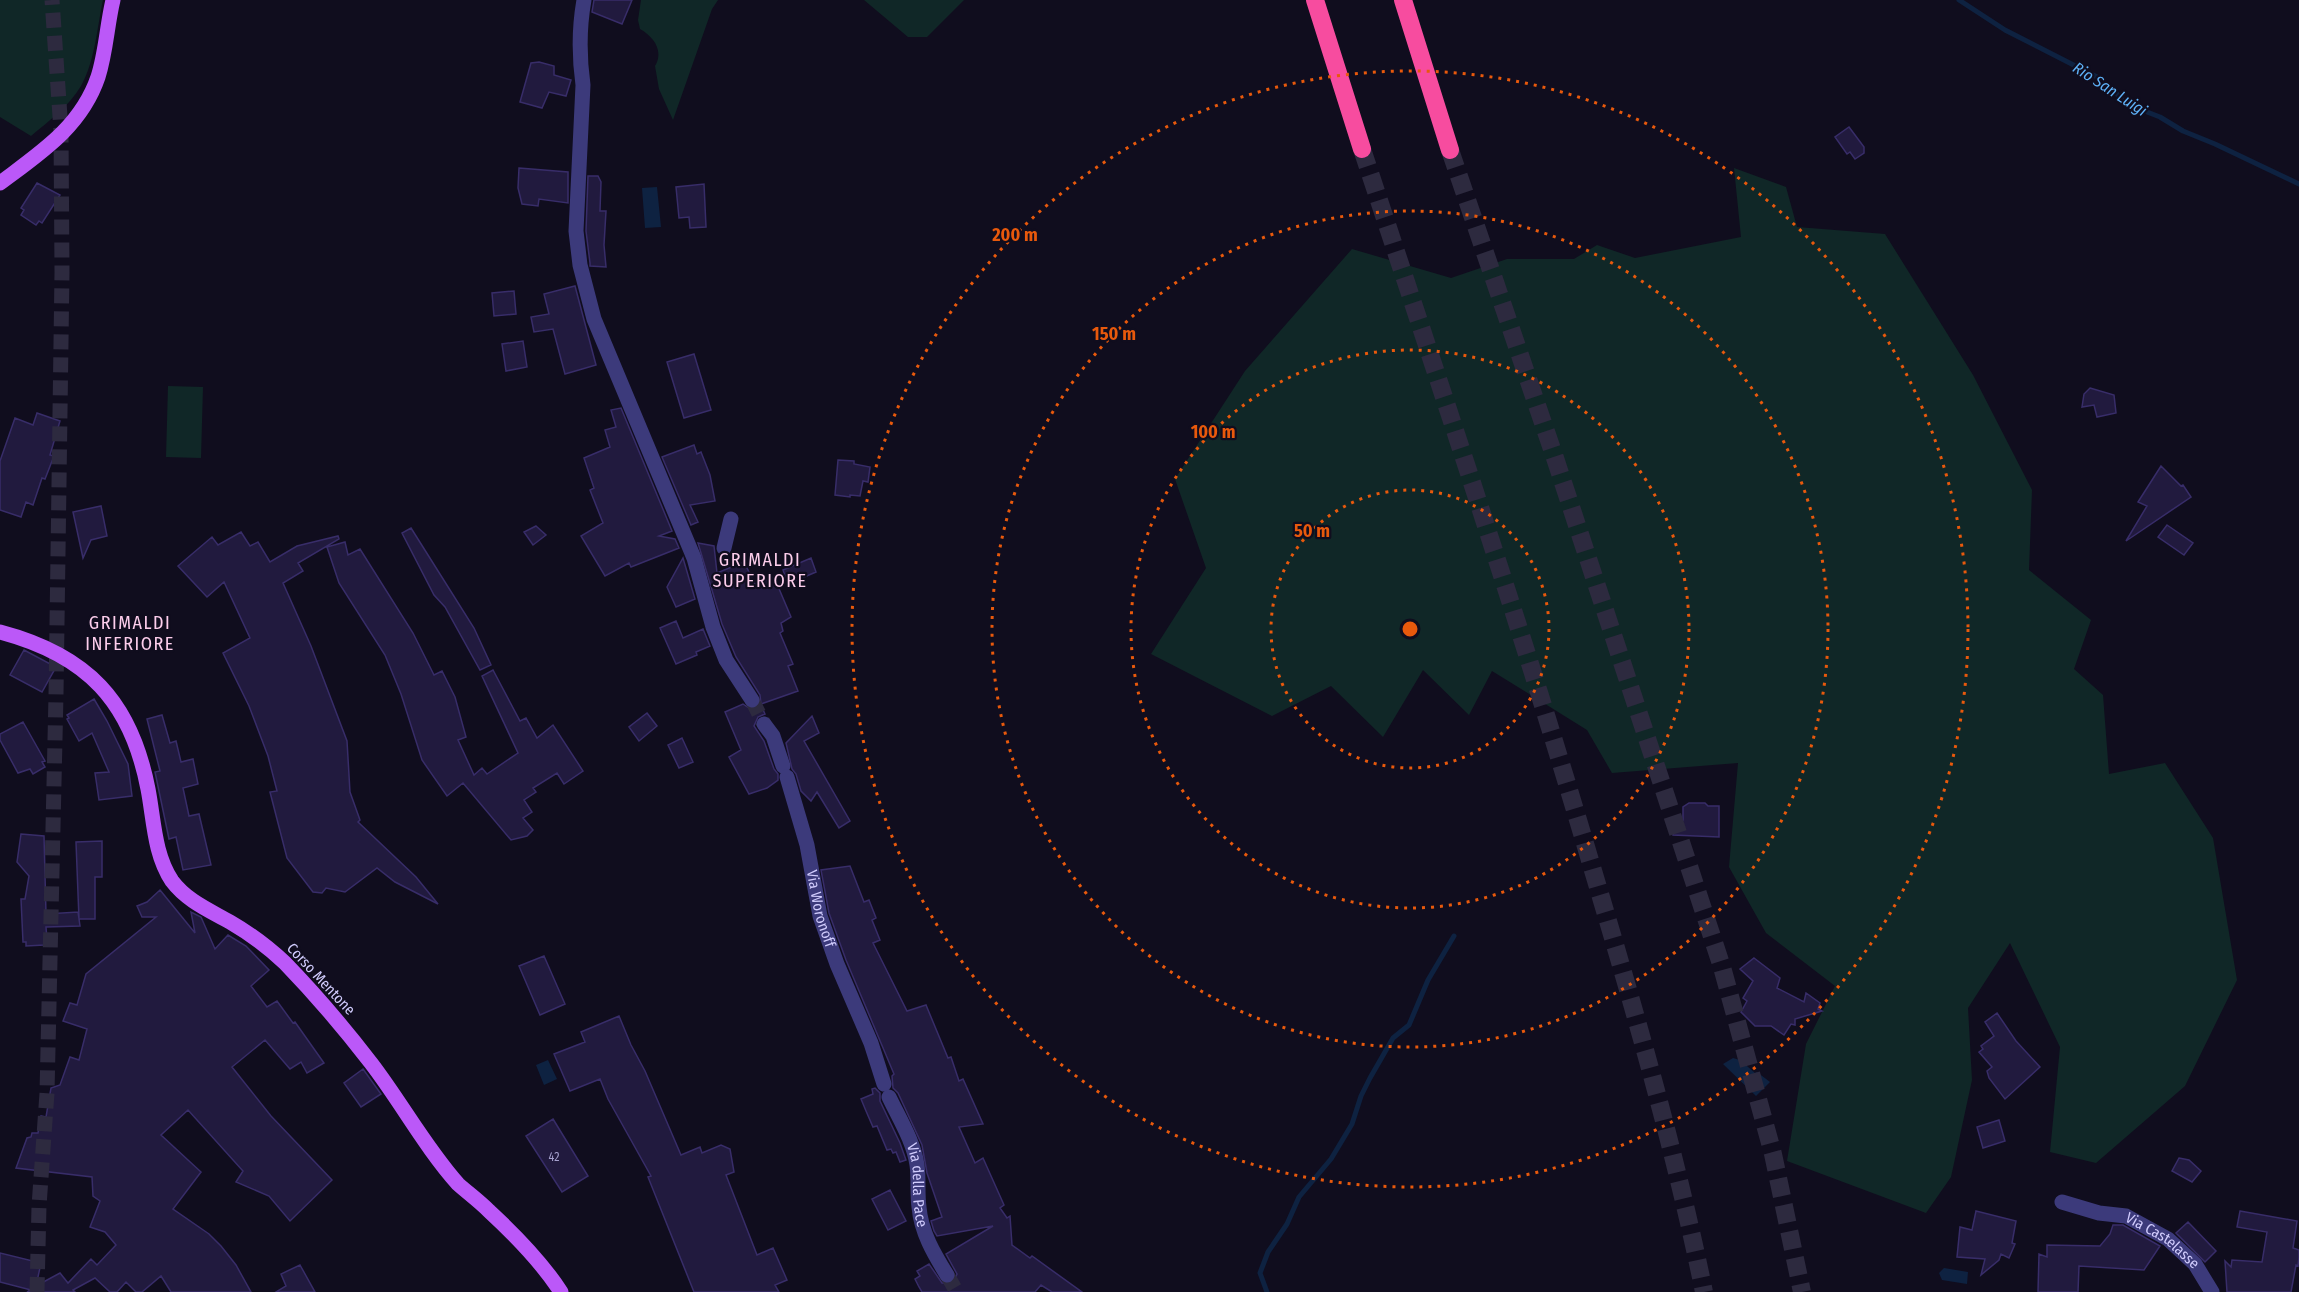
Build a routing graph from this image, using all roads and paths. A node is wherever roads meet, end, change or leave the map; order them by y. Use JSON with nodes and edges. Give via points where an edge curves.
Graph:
{"nodes":[{"id":1,"x":113,"y":0,"type":"edge"},
{"id":2,"x":584,"y":0,"type":"edge"},
{"id":3,"x":1315,"y":0,"type":"edge"},
{"id":4,"x":1403,"y":0,"type":"edge"},
{"id":5,"x":1362,"y":149,"type":"tunnel mouth"},
{"id":6,"x":1450,"y":150,"type":"tunnel mouth"},
{"id":7,"x":0,"y":183,"type":"edge"},
{"id":8,"x":731,"y":519,"type":"dead end"},
{"id":9,"x":724,"y":548,"type":"dead end"},
{"id":10,"x":0,"y":632,"type":"edge"},
{"id":11,"x":752,"y":700,"type":"tunnel mouth"},
{"id":12,"x":768,"y":730,"type":"tunnel mouth"},
{"id":13,"x":868,"y":1038,"type":"joint"},
{"id":14,"x":2062,"y":1202,"type":"dead end"},
{"id":15,"x":947,"y":1275,"type":"tunnel mouth"},
{"id":16,"x":561,"y":1292,"type":"edge"},
{"id":17,"x":2212,"y":1292,"type":"edge"}],
"edges":[{"from":1,"to":7,"type":"main road","via":[[100,69],[87,104],[58,139]]},
{"from":2,"to":11,"type":"street","via":[[576,231],[580,265],[594,319],[694,558],[716,635],[726,660]]},
{"from":3,"to":5,"type":"highway"},
{"from":4,"to":6,"type":"highway"},
{"from":8,"to":9,"type":"street"},
{"from":10,"to":16,"type":"main road","name":"Corso Mentone","via":[[52,650],[76,664],[105,691],[135,741],[162,861],[173,881],[190,900],[233,924],[283,961],[370,1063],[459,1185],[528,1250]]},
{"from":12,"to":13,"type":"street","name":"Via Woronoff","via":[[807,845],[820,916]]},
{"from":13,"to":15,"type":"street","name":"Via della Pace","via":[[914,1151],[922,1224]]},
{"from":14,"to":17,"type":"street","name":"Via Castelasse","via":[[2126,1216],[2168,1239],[2195,1264]]}]}
